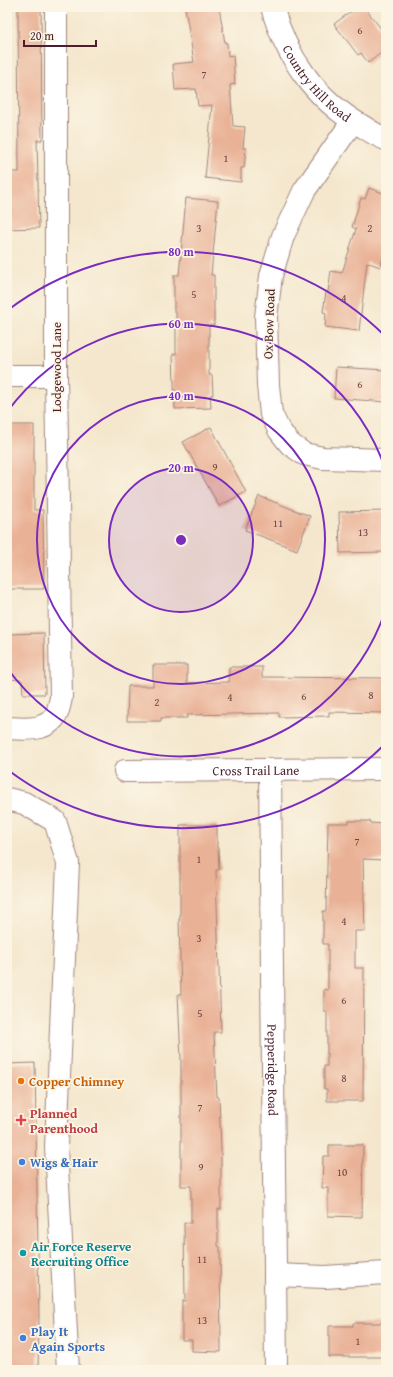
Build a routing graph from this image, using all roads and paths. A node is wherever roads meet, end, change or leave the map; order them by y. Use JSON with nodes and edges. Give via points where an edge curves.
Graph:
{"nodes":[{"id":1,"x":56,"y":7,"type":"edge"},
{"id":2,"x":272,"y":7,"type":"edge"},
{"id":3,"x":353,"y":121,"type":"junction"},
{"id":4,"x":386,"y":139,"type":"edge"},
{"id":5,"x":7,"y":376,"type":"edge"},
{"id":6,"x":56,"y":376,"type":"junction"},
{"id":7,"x":386,"y":460,"type":"edge"},
{"id":8,"x":7,"y":728,"type":"edge"},
{"id":9,"x":386,"y":769,"type":"edge"},
{"id":10,"x":270,"y":770,"type":"junction"},
{"id":11,"x":125,"y":771,"type":"dead end"},
{"id":12,"x":7,"y":799,"type":"edge"},
{"id":13,"x":386,"y":1273,"type":"edge"},
{"id":14,"x":274,"y":1275,"type":"junction"},
{"id":15,"x":68,"y":1370,"type":"edge"},
{"id":16,"x":276,"y":1370,"type":"edge"}],
"edges":[{"from":1,"to":6,"type":"street","name":"Lodgewood Lane"},
{"from":2,"to":3,"type":"street","name":"Country Hill Road","via":[[290,54],[329,103]]},
{"from":3,"to":4,"type":"street","name":"Country Hill Road"},
{"from":3,"to":7,"type":"street","name":"Ox Bow Road","via":[[304,191],[283,236],[271,276],[266,317],[268,385],[271,414],[279,430],[290,444],[304,454],[323,458]]},
{"from":5,"to":6,"type":"street"},
{"from":6,"to":8,"type":"street","name":"Lodgewood Lane","via":[[61,698],[57,713],[48,724],[34,729]]},
{"from":9,"to":10,"type":"street","name":"Cross Trail Lane"},
{"from":10,"to":11,"type":"street","name":"Cross Trail Lane"},
{"from":10,"to":14,"type":"street","name":"Pepperidge Road"},
{"from":12,"to":15,"type":"street","via":[[24,803],[55,821],[68,863],[56,1147]]},
{"from":13,"to":14,"type":"street","via":[[325,1277]]},
{"from":14,"to":16,"type":"street","name":"Pepperidge Road"}]}
